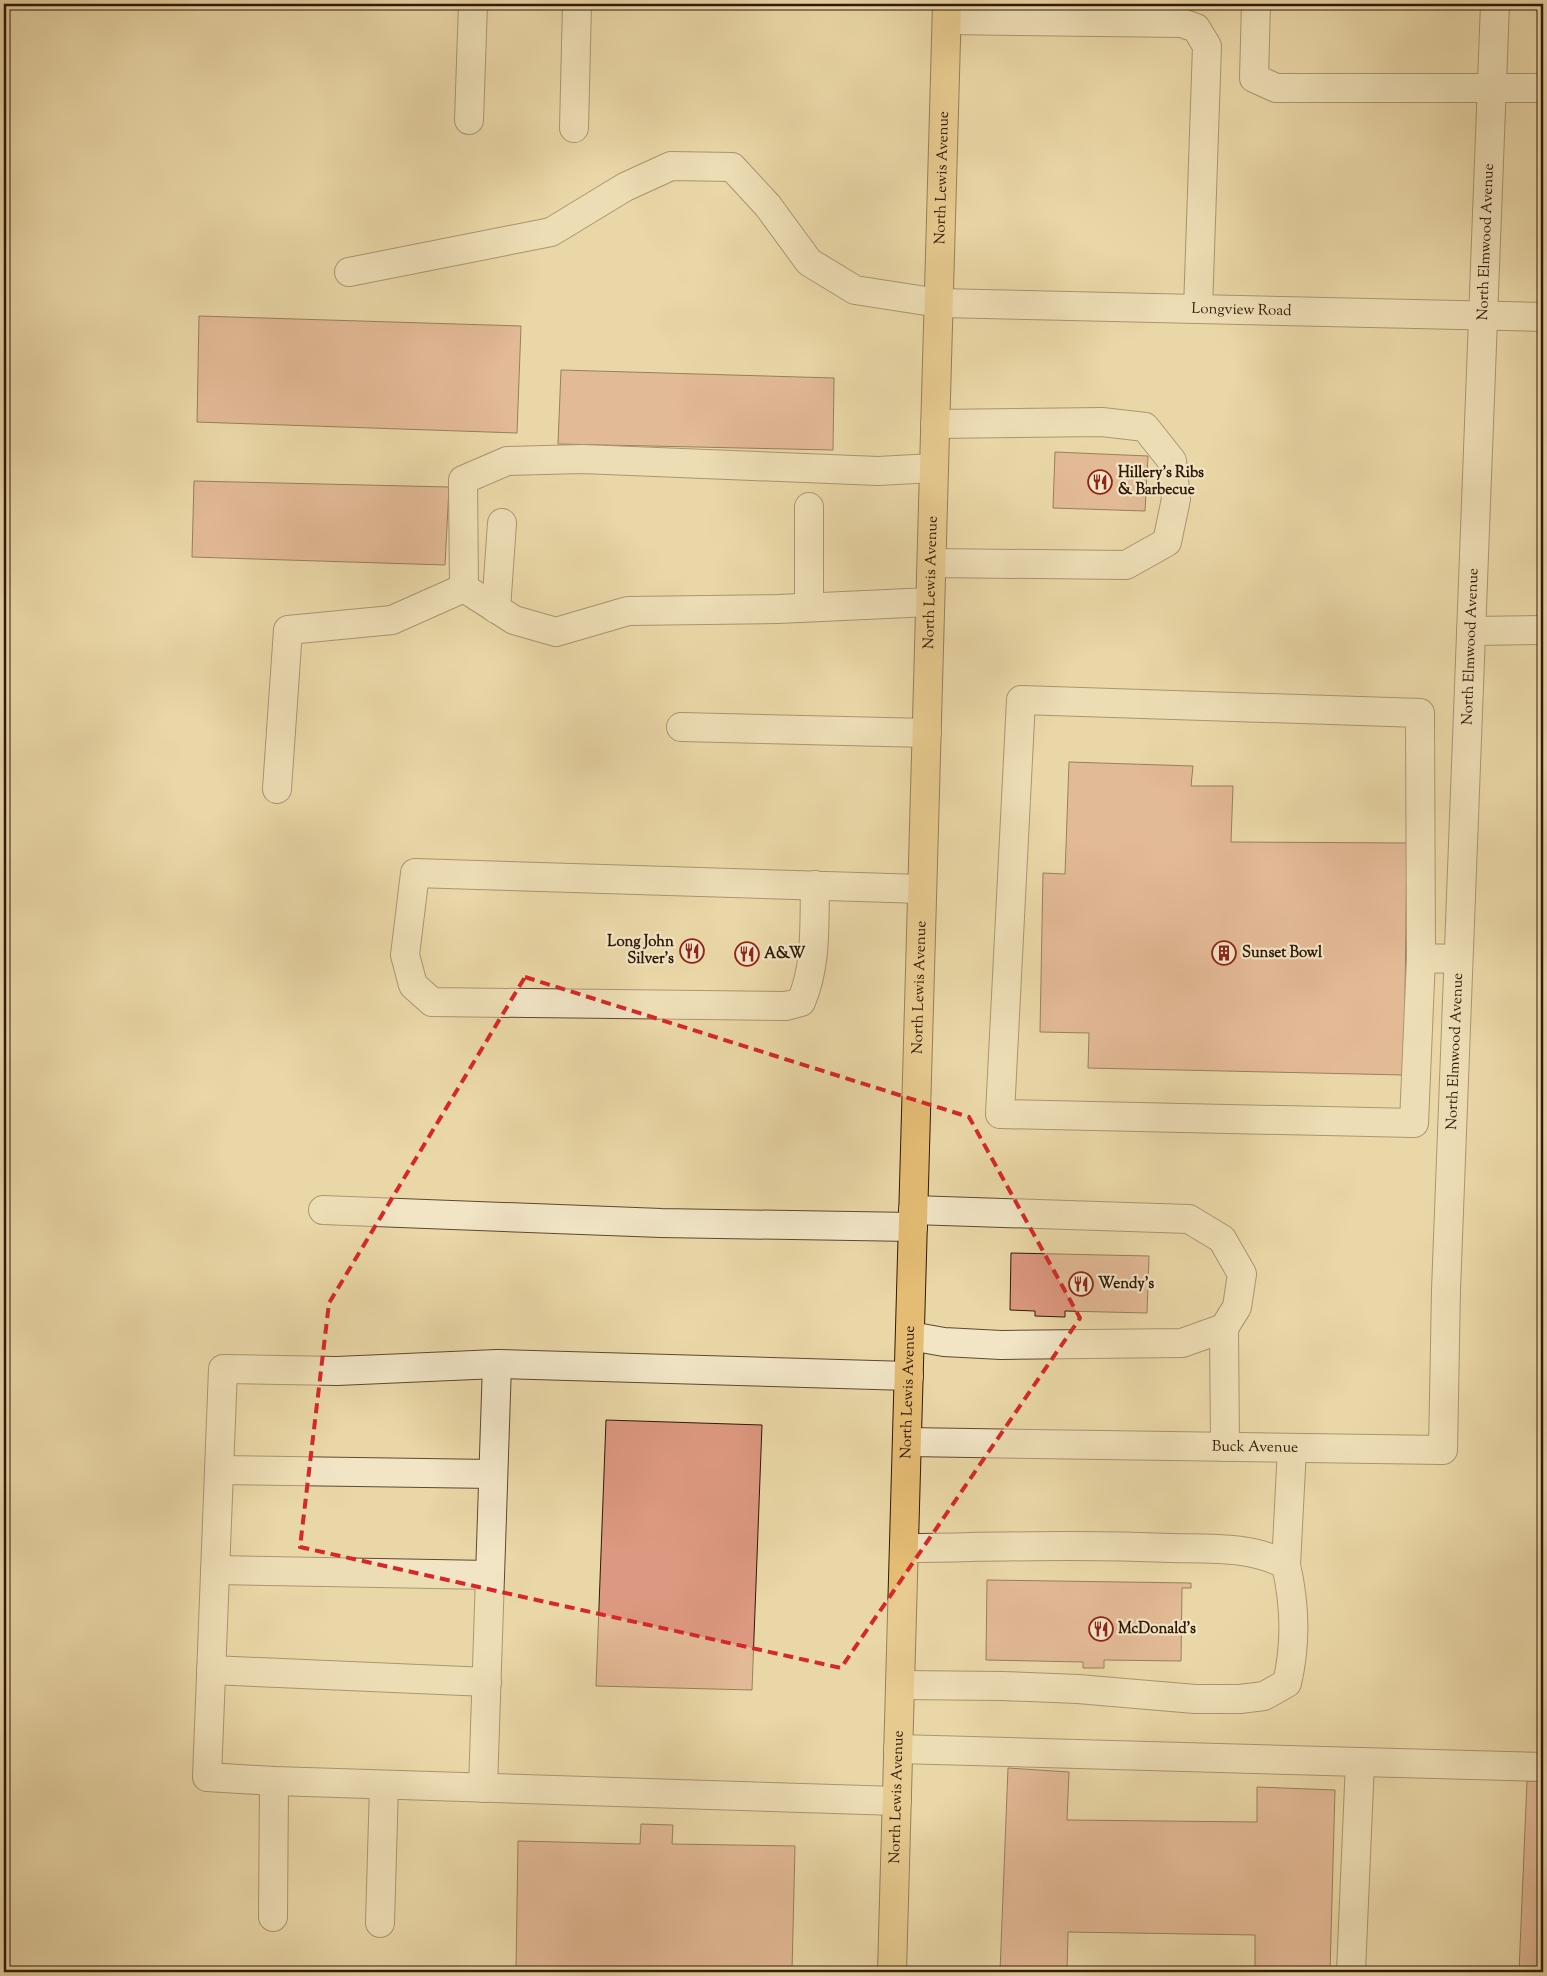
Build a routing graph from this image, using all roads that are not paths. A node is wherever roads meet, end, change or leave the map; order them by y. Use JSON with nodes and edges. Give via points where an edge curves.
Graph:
{"nodes":[{"id":1,"x":473,"y":4,"type":"edge"},
{"id":2,"x":578,"y":4,"type":"edge"},
{"id":3,"x":1256,"y":4,"type":"edge"},
{"id":4,"x":1495,"y":4,"type":"edge"},
{"id":5,"x":947,"y":12,"type":"edge"},
{"id":6,"x":1182,"y":14,"type":"edge"},
{"id":7,"x":1491,"y":87,"type":"junction"},
{"id":8,"x":1543,"y":88,"type":"edge"},
{"id":9,"x":468,"y":120,"type":"dead end"},
{"id":10,"x":574,"y":128,"type":"dead end"},
{"id":11,"x":349,"y":272,"type":"dead end"},
{"id":12,"x":939,"y":303,"type":"junction"},
{"id":13,"x":1198,"y":309,"type":"junction"},
{"id":14,"x":1483,"y":316,"type":"junction"},
{"id":15,"x":1543,"y":317,"type":"edge"},
{"id":16,"x":935,"y":424,"type":"junction"},
{"id":17,"x":934,"y":468,"type":"junction"},
{"id":18,"x":809,"y":507,"type":"dead end"},
{"id":19,"x":502,"y":523,"type":"dead end"},
{"id":20,"x":932,"y":563,"type":"junction"},
{"id":21,"x":464,"y":588,"type":"junction"},
{"id":22,"x":930,"y":602,"type":"junction"},
{"id":23,"x":810,"y":607,"type":"junction"},
{"id":24,"x":496,"y":609,"type":"junction"},
{"id":25,"x":1471,"y":630,"type":"junction"},
{"id":26,"x":1543,"y":630,"type":"edge"},
{"id":27,"x":681,"y":727,"type":"dead end"},
{"id":28,"x":927,"y":733,"type":"junction"},
{"id":29,"x":277,"y":789,"type":"dead end"},
{"id":30,"x":814,"y":885,"type":"junction"},
{"id":31,"x":922,"y":889,"type":"junction"},
{"id":32,"x":1421,"y":958,"type":"junction"},
{"id":33,"x":1458,"y":959,"type":"junction"},
{"id":34,"x":323,"y":1210,"type":"dead end"},
{"id":35,"x":913,"y":1218,"type":"junction"},
{"id":36,"x":1446,"y":1290,"type":"joint"},
{"id":37,"x":1224,"y":1328,"type":"junction"},
{"id":38,"x":910,"y":1336,"type":"junction"},
{"id":39,"x":497,"y":1364,"type":"junction"},
{"id":40,"x":909,"y":1376,"type":"junction"},
{"id":41,"x":907,"y":1442,"type":"junction"},
{"id":42,"x":1225,"y":1447,"type":"junction"},
{"id":43,"x":1292,"y":1448,"type":"junction"},
{"id":44,"x":219,"y":1470,"type":"junction"},
{"id":45,"x":493,"y":1474,"type":"junction"},
{"id":46,"x":904,"y":1548,"type":"junction"},
{"id":47,"x":1286,"y":1565,"type":"junction"},
{"id":48,"x":215,"y":1570,"type":"junction"},
{"id":49,"x":490,"y":1575,"type":"junction"},
{"id":50,"x":211,"y":1670,"type":"junction"},
{"id":51,"x":487,"y":1682,"type":"junction"},
{"id":52,"x":900,"y":1685,"type":"junction"},
{"id":53,"x":898,"y":1749,"type":"junction"},
{"id":54,"x":1360,"y":1762,"type":"junction"},
{"id":55,"x":1543,"y":1767,"type":"edge"},
{"id":56,"x":274,"y":1782,"type":"junction"},
{"id":57,"x":384,"y":1785,"type":"junction"},
{"id":58,"x":484,"y":1788,"type":"junction"},
{"id":59,"x":897,"y":1801,"type":"junction"},
{"id":60,"x":273,"y":1916,"type":"dead end"},
{"id":61,"x":380,"y":1923,"type":"dead end"},
{"id":62,"x":892,"y":1972,"type":"edge"},
{"id":63,"x":1351,"y":1972,"type":"edge"}],
"edges":[{"from":1,"to":9,"type":"street"},
{"from":2,"to":10,"type":"street"},
{"from":3,"to":7,"type":"street","via":[[1254,78],[1276,88]]},
{"from":4,"to":7,"type":"street","name":"North Elmwood Avenue"},
{"from":5,"to":6,"type":"street"},
{"from":5,"to":12,"type":"main road","name":"North Lewis Avenue"},
{"from":6,"to":13,"type":"street","via":[[1207,46]]},
{"from":7,"to":8,"type":"street"},
{"from":7,"to":14,"type":"street","name":"North Elmwood Avenue"},
{"from":11,"to":12,"type":"street","name":"Longview Road","via":[[551,232],[626,187],[671,166],[732,168],[768,206],[809,262],[854,290]]},
{"from":12,"to":13,"type":"street","name":"Longview Road"},
{"from":12,"to":16,"type":"main road","name":"North Lewis Avenue"},
{"from":13,"to":14,"type":"street","name":"Longview Road"},
{"from":14,"to":15,"type":"street","name":"Longview Road"},
{"from":14,"to":25,"type":"street","name":"North Elmwood Avenue"},
{"from":16,"to":17,"type":"main road","name":"North Lewis Avenue"},
{"from":16,"to":20,"type":"street","via":[[1102,422],[1144,427],[1172,461],[1176,499],[1167,542],[1126,565]]},
{"from":17,"to":20,"type":"main road","name":"North Lewis Avenue"},
{"from":17,"to":21,"type":"street","via":[[868,470],[582,459],[507,461],[463,480]]},
{"from":18,"to":23,"type":"street"},
{"from":19,"to":24,"type":"street"},
{"from":20,"to":22,"type":"main road","name":"North Lewis Avenue"},
{"from":21,"to":24,"type":"street"},
{"from":21,"to":29,"type":"street","via":[[392,620],[288,630]]},
{"from":22,"to":23,"type":"street"},
{"from":22,"to":28,"type":"main road","name":"North Lewis Avenue"},
{"from":23,"to":24,"type":"street","via":[[628,611],[556,632],[514,620]]},
{"from":25,"to":26,"type":"street"},
{"from":25,"to":33,"type":"street","name":"North Elmwood Avenue"},
{"from":27,"to":28,"type":"street"},
{"from":28,"to":31,"type":"main road","name":"North Lewis Avenue"},
{"from":30,"to":30,"type":"street","via":[[414,873],[406,955],[413,985],[432,1002],[786,1006],[801,1002],[807,987],[813,954]]},
{"from":30,"to":31,"type":"street"},
{"from":31,"to":35,"type":"main road","name":"North Lewis Avenue"},
{"from":32,"to":32,"type":"street","via":[[1414,1123],[1000,1114],[1021,700],[1420,713]]},
{"from":32,"to":33,"type":"street"},
{"from":33,"to":36,"type":"street","name":"North Elmwood Avenue"},
{"from":34,"to":35,"type":"street","via":[[632,1223]]},
{"from":35,"to":37,"type":"street","via":[[1189,1219],[1222,1239],[1242,1274],[1237,1307]]},
{"from":35,"to":38,"type":"main road","name":"North Lewis Avenue"},
{"from":36,"to":43,"type":"street","name":"Buck Avenue","via":[[1443,1450]]},
{"from":37,"to":38,"type":"street","via":[[1182,1344],[1001,1344],[944,1342]]},
{"from":37,"to":42,"type":"street"},
{"from":38,"to":40,"type":"main road","name":"North Lewis Avenue"},
{"from":39,"to":40,"type":"street"},
{"from":39,"to":44,"type":"street","via":[[337,1371],[223,1369]]},
{"from":39,"to":45,"type":"street"},
{"from":40,"to":41,"type":"main road","name":"North Lewis Avenue"},
{"from":41,"to":42,"type":"street","name":"Buck Avenue"},
{"from":41,"to":46,"type":"main road","name":"North Lewis Avenue"},
{"from":42,"to":43,"type":"street","name":"Buck Avenue"},
{"from":43,"to":47,"type":"street"},
{"from":44,"to":45,"type":"street"},
{"from":44,"to":48,"type":"street"},
{"from":45,"to":49,"type":"street"},
{"from":46,"to":47,"type":"street","via":[[1079,1546],[1229,1549],[1270,1556]]},
{"from":46,"to":52,"type":"main road","name":"North Lewis Avenue"},
{"from":47,"to":52,"type":"street","via":[[1293,1658],[1287,1683],[1264,1696],[1195,1699],[1068,1689]]},
{"from":48,"to":49,"type":"street"},
{"from":48,"to":50,"type":"street"},
{"from":49,"to":51,"type":"street"},
{"from":50,"to":51,"type":"street"},
{"from":50,"to":56,"type":"street","via":[[207,1777]]},
{"from":51,"to":58,"type":"street"},
{"from":52,"to":53,"type":"main road","name":"North Lewis Avenue"},
{"from":53,"to":54,"type":"street"},
{"from":53,"to":59,"type":"main road","name":"North Lewis Avenue"},
{"from":54,"to":55,"type":"street"},
{"from":54,"to":63,"type":"street"},
{"from":56,"to":57,"type":"street"},
{"from":56,"to":60,"type":"street"},
{"from":57,"to":58,"type":"street"},
{"from":57,"to":61,"type":"street"},
{"from":58,"to":59,"type":"street"},
{"from":59,"to":62,"type":"main road","name":"North Lewis Avenue"}]}
